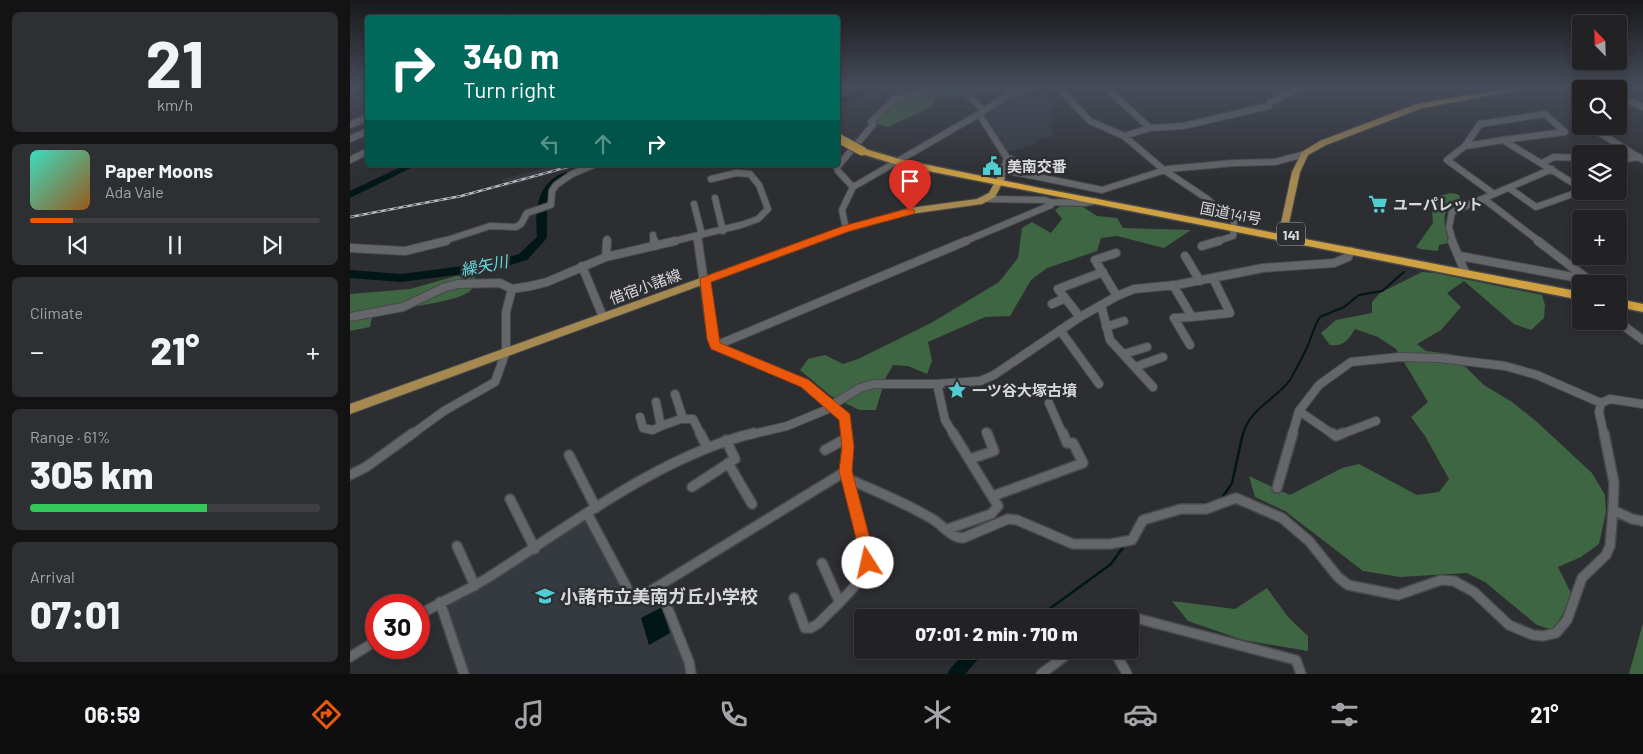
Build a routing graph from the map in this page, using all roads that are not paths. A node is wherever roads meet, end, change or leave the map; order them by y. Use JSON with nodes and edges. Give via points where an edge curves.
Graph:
{"nodes":[{"id":1,"x":875,"y":117,"type":"edge"},
{"id":2,"x":975,"y":117,"type":"edge"},
{"id":3,"x":984,"y":117,"type":"edge"},
{"id":4,"x":1087,"y":117,"type":"edge"},
{"id":5,"x":1138,"y":117,"type":"edge"},
{"id":6,"x":1223,"y":117,"type":"edge"},
{"id":7,"x":1390,"y":117,"type":"edge"},
{"id":8,"x":1523,"y":117,"type":"edge"},
{"id":9,"x":1549,"y":117,"type":"edge"},
{"id":10,"x":365,"y":118,"type":"edge"},
{"id":11,"x":350,"y":125,"type":"edge"},
{"id":12,"x":1150,"y":128,"type":"junction"},
{"id":13,"x":365,"y":132,"type":"edge"},
{"id":14,"x":1604,"y":135,"type":"edge"},
{"id":15,"x":1124,"y":136,"type":"junction"},
{"id":16,"x":840,"y":139,"type":"edge"},
{"id":17,"x":350,"y":140,"type":"edge"},
{"id":18,"x":1503,"y":140,"type":"junction"},
{"id":19,"x":1465,"y":146,"type":"junction"},
{"id":20,"x":365,"y":152,"type":"edge"},
{"id":21,"x":1306,"y":154,"type":"junction"},
{"id":22,"x":1007,"y":158,"type":"junction"},
{"id":23,"x":1572,"y":158,"type":"edge"},
{"id":24,"x":1641,"y":158,"type":"edge"},
{"id":25,"x":1627,"y":159,"type":"edge"},
{"id":26,"x":350,"y":160,"type":"edge"},
{"id":27,"x":901,"y":162,"type":"junction"},
{"id":28,"x":840,"y":164,"type":"edge"},
{"id":29,"x":1542,"y":164,"type":"junction"},
{"id":30,"x":587,"y":167,"type":"edge"},
{"id":31,"x":837,"y":167,"type":"edge"},
{"id":32,"x":1552,"y":169,"type":"junction"},
{"id":33,"x":1164,"y":170,"type":"junction"},
{"id":34,"x":711,"y":179,"type":"dead end"},
{"id":35,"x":1000,"y":180,"type":"junction"},
{"id":36,"x":1572,"y":183,"type":"edge"},
{"id":37,"x":853,"y":187,"type":"junction"},
{"id":38,"x":1509,"y":188,"type":"junction"},
{"id":39,"x":1494,"y":194,"type":"junction"},
{"id":40,"x":1572,"y":194,"type":"edge"},
{"id":41,"x":715,"y":198,"type":"dead end"},
{"id":42,"x":986,"y":199,"type":"junction"},
{"id":43,"x":1484,"y":199,"type":"junction"},
{"id":44,"x":1095,"y":201,"type":"junction"},
{"id":45,"x":1050,"y":202,"type":"junction"},
{"id":46,"x":694,"y":204,"type":"dead end"},
{"id":47,"x":1234,"y":226,"type":"junction"},
{"id":48,"x":846,"y":229,"type":"junction"},
{"id":49,"x":723,"y":231,"type":"junction"},
{"id":50,"x":653,"y":234,"type":"dead end"},
{"id":51,"x":1283,"y":235,"type":"junction"},
{"id":52,"x":700,"y":236,"type":"junction"},
{"id":53,"x":607,"y":239,"type":"dead end"},
{"id":54,"x":655,"y":246,"type":"junction"},
{"id":55,"x":1202,"y":246,"type":"dead end"},
{"id":56,"x":350,"y":248,"type":"edge"},
{"id":57,"x":1351,"y":251,"type":"junction"},
{"id":58,"x":1116,"y":253,"type":"dead end"},
{"id":59,"x":1185,"y":256,"type":"dead end"},
{"id":60,"x":1460,"y":256,"type":"junction"},
{"id":61,"x":606,"y":257,"type":"junction"},
{"id":62,"x":582,"y":266,"type":"junction"},
{"id":63,"x":1464,"y":269,"type":"junction"},
{"id":64,"x":1103,"y":272,"type":"junction"},
{"id":65,"x":1213,"y":278,"type":"junction"},
{"id":66,"x":705,"y":280,"type":"junction"},
{"id":67,"x":1200,"y":281,"type":"junction"},
{"id":68,"x":1174,"y":285,"type":"junction"},
{"id":69,"x":1572,"y":287,"type":"edge"},
{"id":70,"x":512,"y":289,"type":"junction"},
{"id":71,"x":1572,"y":294,"type":"edge"},
{"id":72,"x":1118,"y":296,"type":"junction"},
{"id":73,"x":1065,"y":298,"type":"junction"},
{"id":74,"x":1627,"y":298,"type":"edge"},
{"id":75,"x":1643,"y":301,"type":"edge"},
{"id":76,"x":1052,"y":304,"type":"dead end"},
{"id":77,"x":1101,"y":305,"type":"junction"},
{"id":78,"x":1627,"y":305,"type":"edge"},
{"id":79,"x":1643,"y":308,"type":"edge"},
{"id":80,"x":350,"y":317,"type":"edge"},
{"id":81,"x":603,"y":317,"type":"junction"},
{"id":82,"x":1192,"y":317,"type":"junction"},
{"id":83,"x":1080,"y":318,"type":"junction"},
{"id":84,"x":1124,"y":321,"type":"dead end"},
{"id":85,"x":1106,"y":327,"type":"junction"},
{"id":86,"x":1627,"y":328,"type":"edge"},
{"id":87,"x":1060,"y":330,"type":"junction"},
{"id":88,"x":1643,"y":340,"type":"edge"},
{"id":89,"x":1190,"y":345,"type":"dead end"},
{"id":90,"x":715,"y":346,"type":"junction"},
{"id":91,"x":1147,"y":347,"type":"dead end"},
{"id":92,"x":506,"y":351,"type":"junction"},
{"id":93,"x":1124,"y":354,"type":"junction"},
{"id":94,"x":1163,"y":357,"type":"dead end"},
{"id":95,"x":1135,"y":367,"type":"junction"},
{"id":96,"x":937,"y":384,"type":"junction"},
{"id":97,"x":1098,"y":384,"type":"dead end"},
{"id":98,"x":1154,"y":387,"type":"dead end"},
{"id":99,"x":675,"y":394,"type":"dead end"},
{"id":100,"x":656,"y":402,"type":"dead end"},
{"id":101,"x":1049,"y":402,"type":"dead end"},
{"id":102,"x":1601,"y":403,"type":"junction"},
{"id":103,"x":1643,"y":404,"type":"edge"},
{"id":104,"x":832,"y":406,"type":"junction"},
{"id":105,"x":350,"y":410,"type":"edge"},
{"id":106,"x":1299,"y":411,"type":"junction"},
{"id":107,"x":640,"y":417,"type":"dead end"},
{"id":108,"x":683,"y":419,"type":"junction"},
{"id":109,"x":1376,"y":420,"type":"dead end"},
{"id":110,"x":661,"y":426,"type":"junction"},
{"id":111,"x":986,"y":432,"type":"dead end"},
{"id":112,"x":847,"y":438,"type":"junction"},
{"id":113,"x":726,"y":440,"type":"junction"},
{"id":114,"x":707,"y":447,"type":"junction"},
{"id":115,"x":825,"y":450,"type":"dead end"},
{"id":116,"x":569,"y":455,"type":"dead end"},
{"id":117,"x":970,"y":459,"type":"junction"},
{"id":118,"x":728,"y":463,"type":"junction"},
{"id":119,"x":846,"y":471,"type":"junction"},
{"id":120,"x":350,"y":475,"type":"edge"},
{"id":121,"x":849,"y":481,"type":"junction"},
{"id":122,"x":692,"y":487,"type":"dead end"},
{"id":123,"x":1276,"y":488,"type":"dead end"},
{"id":124,"x":993,"y":496,"type":"junction"},
{"id":125,"x":510,"y":499,"type":"dead end"},
{"id":126,"x":752,"y":504,"type":"dead end"},
{"id":127,"x":592,"y":510,"type":"junction"},
{"id":128,"x":1613,"y":510,"type":"junction"},
{"id":129,"x":1643,"y":521,"type":"edge"},
{"id":130,"x":948,"y":529,"type":"junction"},
{"id":131,"x":458,"y":546,"type":"dead end"},
{"id":132,"x":535,"y":549,"type":"junction"},
{"id":133,"x":822,"y":563,"type":"dead end"},
{"id":134,"x":475,"y":586,"type":"junction"},
{"id":135,"x":659,"y":586,"type":"junction"},
{"id":136,"x":794,"y":598,"type":"dead end"},
{"id":137,"x":839,"y":601,"type":"junction"},
{"id":138,"x":440,"y":602,"type":"junction"},
{"id":139,"x":430,"y":608,"type":"edge"},
{"id":140,"x":1139,"y":619,"type":"edge"},
{"id":141,"x":365,"y":648,"type":"edge"},
{"id":142,"x":350,"y":657,"type":"edge"},
{"id":143,"x":1062,"y":659,"type":"edge"},
{"id":144,"x":1119,"y":659,"type":"edge"},
{"id":145,"x":1047,"y":672,"type":"edge"},
{"id":146,"x":464,"y":674,"type":"edge"},
{"id":147,"x":691,"y":674,"type":"edge"},
{"id":148,"x":1128,"y":674,"type":"edge"},
{"id":149,"x":1301,"y":674,"type":"edge"}],
"edges":[{"from":1,"to":28,"type":"street","via":[[870,122],[873,126]]},
{"from":2,"to":27,"type":"street"},
{"from":3,"to":22,"type":"street"},
{"from":4,"to":15,"type":"street"},
{"from":5,"to":12,"type":"street"},
{"from":6,"to":12,"type":"street","via":[[1182,126]]},
{"from":7,"to":21,"type":"main road","via":[[1323,143]]},
{"from":8,"to":19,"type":"street","via":[[1480,124]]},
{"from":9,"to":18,"type":"street","via":[[1565,132]]},
{"from":10,"to":11,"type":"street"},
{"from":12,"to":15,"type":"street"},
{"from":13,"to":17,"type":"street"},
{"from":14,"to":24,"type":"street"},
{"from":15,"to":33,"type":"street"},
{"from":16,"to":27,"type":"highway","name":"国道141号","number":"141","bridge":true,"via":[[862,151]]},
{"from":18,"to":19,"type":"street"},
{"from":18,"to":29,"type":"street"},
{"from":19,"to":39,"type":"street","via":[[1447,160]]},
{"from":20,"to":26,"type":"street"},
{"from":21,"to":33,"type":"street","via":[[1275,162]]},
{"from":21,"to":51,"type":"main road","via":[[1296,172]]},
{"from":22,"to":33,"type":"street","via":[[1011,159],[1009,172],[1096,190]]},
{"from":22,"to":35,"type":"street"},
{"from":23,"to":29,"type":"street","via":[[1554,157]]},
{"from":24,"to":25,"type":"street"},
{"from":27,"to":35,"type":"highway","name":"国道141号","number":"141"},
{"from":27,"to":37,"type":"street"},
{"from":29,"to":32,"type":"street"},
{"from":30,"to":56,"type":"street","via":[[558,184],[552,190],[550,205],[527,213],[516,227],[490,226],[405,251]]},
{"from":31,"to":37,"type":"street"},
{"from":32,"to":36,"type":"street"},
{"from":32,"to":38,"type":"street"},
{"from":33,"to":47,"type":"street","via":[[1224,214],[1234,217]]},
{"from":34,"to":49,"type":"street","via":[[742,170],[750,172],[760,184],[768,209],[758,219]]},
{"from":35,"to":42,"type":"main road"},
{"from":35,"to":44,"type":"highway","name":"国道141号","number":"141"},
{"from":35,"to":47,"type":"highway","name":"国道141号","number":"141"},
{"from":37,"to":48,"type":"street","via":[[842,210]]},
{"from":38,"to":39,"type":"street"},
{"from":38,"to":40,"type":"street","via":[[1536,208]]},
{"from":39,"to":43,"type":"street"},
{"from":41,"to":49,"type":"street"},
{"from":42,"to":45,"type":"street"},
{"from":42,"to":48,"type":"main road","name":"借宿小諸線","via":[[910,211]]},
{"from":43,"to":60,"type":"street","via":[[1452,212],[1449,218],[1451,236]]},
{"from":43,"to":60,"type":"street","via":[[1589,280]]},
{"from":44,"to":45,"type":"street"},
{"from":44,"to":47,"type":"highway","name":"国道141号","number":"141"},
{"from":45,"to":90,"type":"street","via":[[994,229]]},
{"from":46,"to":52,"type":"street"},
{"from":47,"to":51,"type":"highway","name":"国道141号","number":"141"},
{"from":47,"to":55,"type":"street","via":[[1233,236]]},
{"from":48,"to":66,"type":"main road","name":"借宿小諸線"},
{"from":49,"to":52,"type":"street"},
{"from":50,"to":54,"type":"street"},
{"from":51,"to":57,"type":"highway","name":"国道141号","number":"141"},
{"from":51,"to":63,"type":"highway","name":"国道141号","number":"141"},
{"from":52,"to":54,"type":"street"},
{"from":52,"to":66,"type":"street"},
{"from":53,"to":61,"type":"street"},
{"from":54,"to":61,"type":"street"},
{"from":57,"to":63,"type":"highway","name":"国道141号","number":"141"},
{"from":57,"to":65,"type":"street","via":[[1348,257],[1334,263],[1262,268]]},
{"from":58,"to":64,"type":"street","via":[[1095,260]]},
{"from":59,"to":67,"type":"street"},
{"from":60,"to":63,"type":"street"},
{"from":61,"to":62,"type":"street"},
{"from":62,"to":70,"type":"street","via":[[547,282]]},
{"from":62,"to":81,"type":"street"},
{"from":63,"to":69,"type":"highway","name":"国道141号","number":"141"},
{"from":63,"to":71,"type":"highway","name":"国道141号","number":"141"},
{"from":64,"to":72,"type":"street"},
{"from":64,"to":73,"type":"street","via":[[1058,289]]},
{"from":65,"to":67,"type":"street"},
{"from":65,"to":82,"type":"street","via":[[1230,313]]},
{"from":66,"to":81,"type":"main road","name":"借宿小諸線"},
{"from":66,"to":90,"type":"street"},
{"from":67,"to":68,"type":"street"},
{"from":68,"to":72,"type":"street","via":[[1134,289]]},
{"from":68,"to":82,"type":"street"},
{"from":70,"to":80,"type":"street","via":[[500,283],[456,284],[403,307]]},
{"from":70,"to":92,"type":"street","via":[[506,312]]},
{"from":72,"to":77,"type":"street"},
{"from":73,"to":76,"type":"street"},
{"from":73,"to":83,"type":"street"},
{"from":74,"to":75,"type":"highway"},
{"from":77,"to":83,"type":"street"},
{"from":77,"to":85,"type":"street"},
{"from":78,"to":79,"type":"highway"},
{"from":81,"to":92,"type":"main road","name":"借宿小諸線"},
{"from":82,"to":89,"type":"street","via":[[1174,318]]},
{"from":83,"to":87,"type":"street"},
{"from":84,"to":85,"type":"street"},
{"from":85,"to":93,"type":"street","via":[[1110,340]]},
{"from":86,"to":88,"type":"street"},
{"from":87,"to":96,"type":"street","via":[[994,375],[980,381]]},
{"from":87,"to":97,"type":"street"},
{"from":90,"to":104,"type":"street","via":[[805,383]]},
{"from":91,"to":93,"type":"street"},
{"from":92,"to":105,"type":"main road","name":"借宿小諸線"},
{"from":92,"to":120,"type":"street","via":[[496,382],[444,411]]},
{"from":93,"to":95,"type":"street"},
{"from":94,"to":95,"type":"street"},
{"from":95,"to":98,"type":"street"},
{"from":96,"to":104,"type":"street","via":[[874,384],[860,388]]},
{"from":96,"to":117,"type":"street","via":[[945,420]]},
{"from":99,"to":108,"type":"street"},
{"from":100,"to":110,"type":"street"},
{"from":101,"to":124,"type":"street","via":[[1067,443],[1073,443],[1083,463]]},
{"from":102,"to":103,"type":"street","via":[[1610,399]]},
{"from":102,"to":106,"type":"street","via":[[1537,375],[1505,366],[1400,357],[1351,362],[1319,386]]},
{"from":102,"to":128,"type":"street","via":[[1599,412],[1614,483]]},
{"from":104,"to":112,"type":"street","via":[[846,418]]},
{"from":104,"to":113,"type":"street","via":[[787,426]]},
{"from":106,"to":109,"type":"street","via":[[1336,436]]},
{"from":106,"to":123,"type":"street"},
{"from":107,"to":110,"type":"street","via":[[643,428],[653,430]]},
{"from":108,"to":110,"type":"street"},
{"from":108,"to":114,"type":"street","via":[[693,418]]},
{"from":111,"to":117,"type":"street","via":[[994,451]]},
{"from":112,"to":115,"type":"street"},
{"from":112,"to":119,"type":"street"},
{"from":113,"to":114,"type":"street"},
{"from":113,"to":118,"type":"street","via":[[735,459]]},
{"from":114,"to":127,"type":"street"},
{"from":116,"to":127,"type":"street"},
{"from":117,"to":124,"type":"street"},
{"from":118,"to":122,"type":"street"},
{"from":118,"to":126,"type":"street"},
{"from":119,"to":121,"type":"street"},
{"from":119,"to":135,"type":"street"},
{"from":121,"to":130,"type":"street","via":[[894,499]]},
{"from":121,"to":137,"type":"street","via":[[868,558],[860,578]]},
{"from":124,"to":130,"type":"street","via":[[998,506],[991,514]]},
{"from":125,"to":132,"type":"street"},
{"from":127,"to":132,"type":"street"},
{"from":127,"to":135,"type":"street","via":[[634,601]]},
{"from":128,"to":129,"type":"street"},
{"from":128,"to":130,"type":"street","via":[[1610,546],[1606,555],[1582,578],[1567,620],[1556,633],[1543,636],[1509,625],[1474,592],[1454,581],[1441,580],[1398,595],[1348,585],[1309,541],[1282,518],[1236,498],[1206,509],[1181,510],[1143,520],[1132,540],[1110,544],[1072,544],[1008,519],[963,538],[957,538]]},
{"from":131,"to":134,"type":"street"},
{"from":132,"to":134,"type":"street"},
{"from":133,"to":137,"type":"street"},
{"from":134,"to":138,"type":"street"},
{"from":135,"to":147,"type":"street"},
{"from":136,"to":137,"type":"street","via":[[805,628],[819,623]]},
{"from":138,"to":139,"type":"street"},
{"from":138,"to":146,"type":"street"},
{"from":140,"to":149,"type":"street","via":[[1296,660]]},
{"from":141,"to":142,"type":"street"},
{"from":143,"to":145,"type":"street"},
{"from":144,"to":148,"type":"street"}]}
